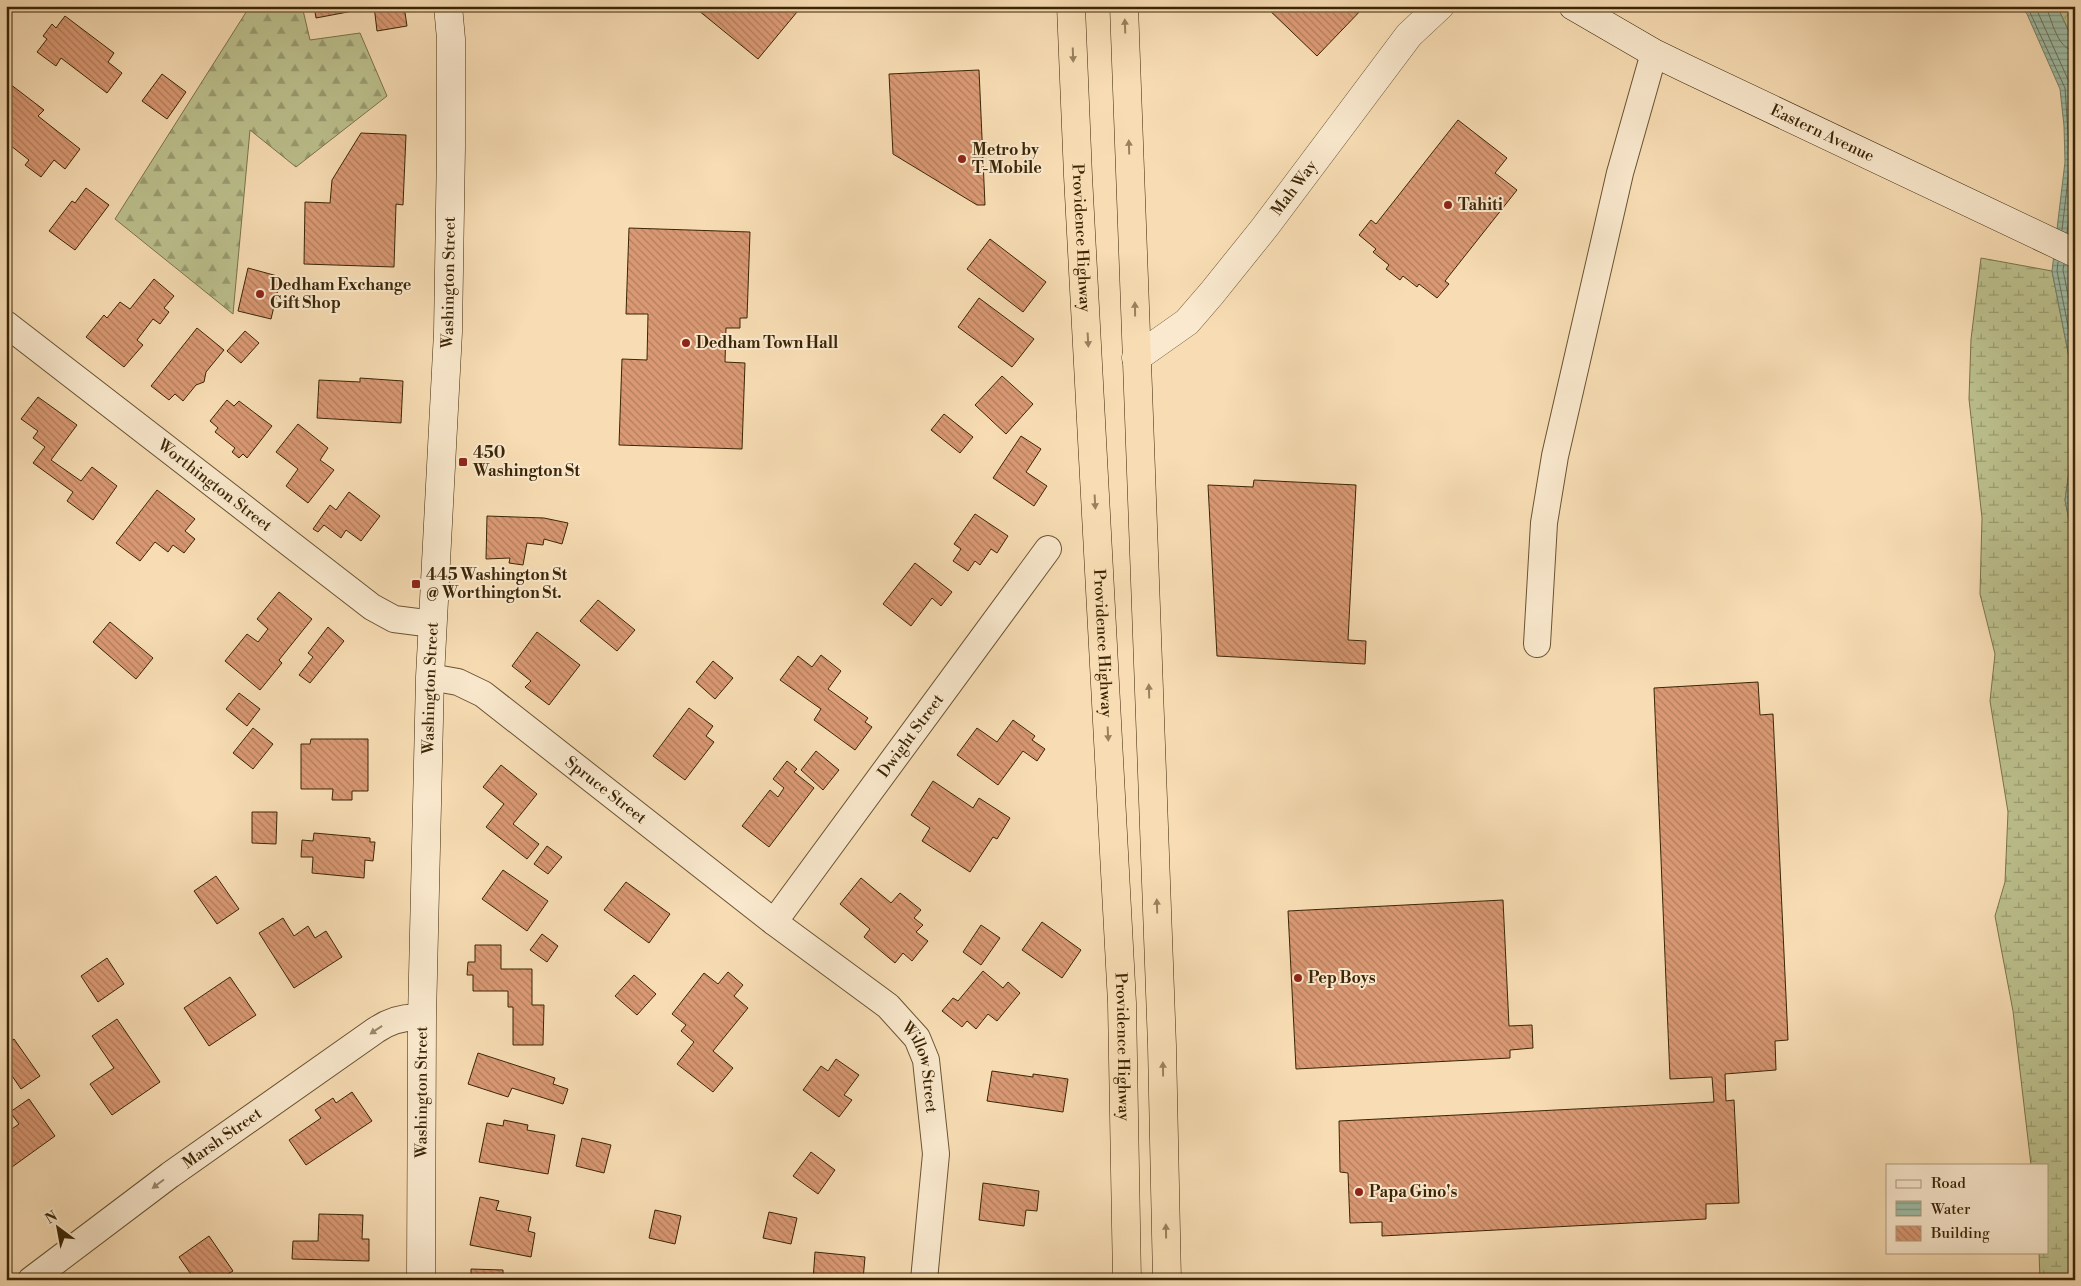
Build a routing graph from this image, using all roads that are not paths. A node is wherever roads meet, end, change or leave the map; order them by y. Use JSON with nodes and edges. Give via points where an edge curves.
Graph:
{"nodes":[{"id":1,"x":1071,"y":6,"type":"edge"},
{"id":2,"x":1124,"y":6,"type":"edge"},
{"id":3,"x":1440,"y":6,"type":"edge"},
{"id":4,"x":1573,"y":6,"type":"edge"},
{"id":5,"x":453,"y":11,"type":"edge"},
{"id":6,"x":1654,"y":53,"type":"junction"},
{"id":7,"x":2075,"y":253,"type":"edge"},
{"id":8,"x":6,"y":324,"type":"edge"},
{"id":9,"x":1136,"y":358,"type":"junction"},
{"id":10,"x":1048,"y":549,"type":"dead end"},
{"id":11,"x":433,"y":624,"type":"junction"},
{"id":12,"x":1537,"y":644,"type":"dead end"},
{"id":13,"x":430,"y":677,"type":"junction"},
{"id":14,"x":774,"y":922,"type":"junction"},
{"id":15,"x":422,"y":1018,"type":"junction"},
{"id":16,"x":31,"y":1280,"type":"edge"},
{"id":17,"x":421,"y":1280,"type":"edge"},
{"id":18,"x":924,"y":1280,"type":"edge"},
{"id":19,"x":1127,"y":1280,"type":"edge"},
{"id":20,"x":1167,"y":1280,"type":"edge"}],
"edges":[{"from":1,"to":19,"type":"highway","name":"Providence Highway","one_way":true,"via":[[1122,993]]},
{"from":9,"to":2,"type":"highway","one_way":true},
{"from":3,"to":9,"type":"main road","name":"Mah Way","via":[[1409,36],[1265,227],[1200,307],[1176,332]]},
{"from":4,"to":6,"type":"main road","name":"Eastern Avenue"},
{"from":5,"to":11,"type":"main road","name":"Washington Street","via":[[448,332]]},
{"from":6,"to":7,"type":"main road","name":"Eastern Avenue"},
{"from":6,"to":12,"type":"street","via":[[1620,173],[1555,456],[1544,522]]},
{"from":8,"to":11,"type":"street","name":"Worthington Street","via":[[372,607],[394,619]]},
{"from":20,"to":9,"type":"highway","one_way":true,"via":[[1162,1046]]},
{"from":10,"to":14,"type":"street","name":"Dwight Street"},
{"from":11,"to":13,"type":"main road","name":"Washington Street"},
{"from":13,"to":14,"type":"street","name":"Spruce Street","via":[[458,682],[483,694]]},
{"from":13,"to":15,"type":"main road","name":"Washington Street"},
{"from":14,"to":18,"type":"street","name":"Willow Street","via":[[888,1006],[917,1038],[926,1060],[936,1154]]},
{"from":15,"to":16,"type":"street","name":"Marsh Street","one_way":true,"via":[[397,1020],[376,1030],[170,1175]]},
{"from":15,"to":17,"type":"main road","name":"Washington Street"}]}
